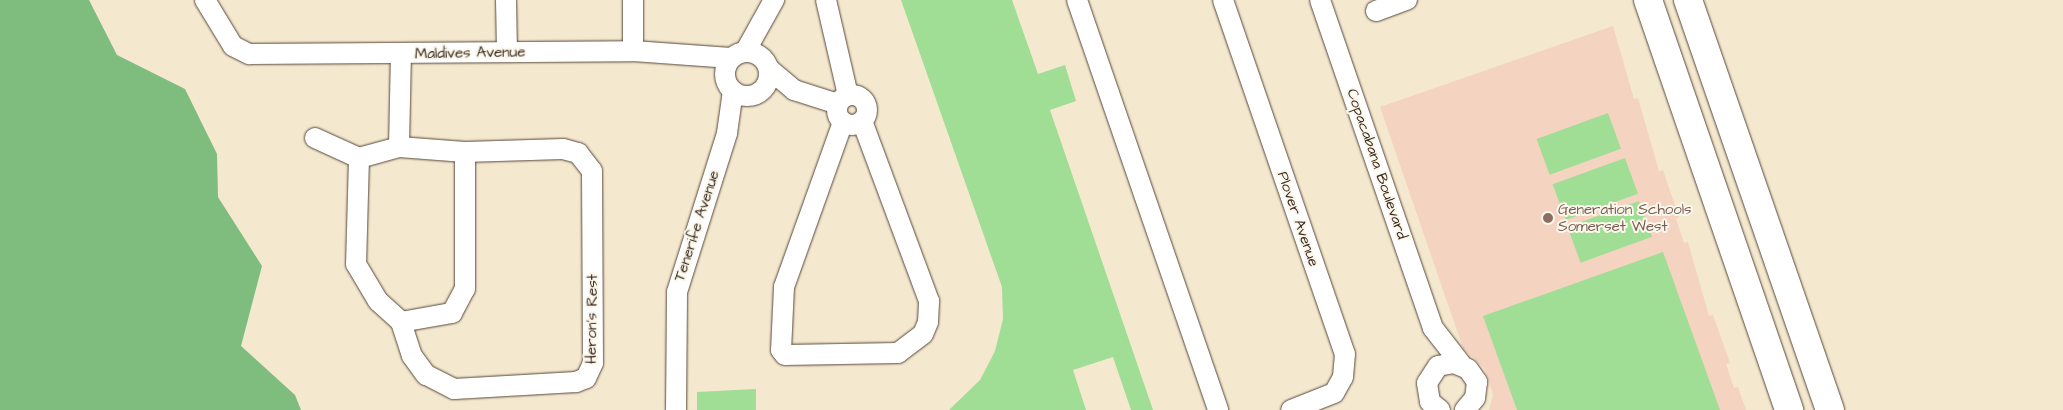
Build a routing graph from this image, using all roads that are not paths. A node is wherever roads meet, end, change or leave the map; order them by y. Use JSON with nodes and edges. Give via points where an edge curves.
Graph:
{"nodes":[{"id":1,"x":205,"y":0,"type":"edge"},
{"id":2,"x":506,"y":0,"type":"edge"},
{"id":3,"x":633,"y":0,"type":"edge"},
{"id":4,"x":826,"y":0,"type":"edge"},
{"id":5,"x":1077,"y":0,"type":"edge"},
{"id":6,"x":1222,"y":0,"type":"edge"},
{"id":7,"x":1320,"y":0,"type":"edge"},
{"id":8,"x":1407,"y":0,"type":"edge"},
{"id":9,"x":1648,"y":0,"type":"edge"},
{"id":10,"x":1688,"y":0,"type":"edge"},
{"id":11,"x":771,"y":8,"type":"edge"},
{"id":12,"x":1376,"y":11,"type":"dead end"},
{"id":13,"x":633,"y":51,"type":"junction"},
{"id":14,"x":507,"y":52,"type":"junction"},
{"id":15,"x":400,"y":55,"type":"junction"},
{"id":16,"x":738,"y":55,"type":"junction"},
{"id":17,"x":691,"y":58,"type":"junction"},
{"id":18,"x":766,"y":65,"type":"junction"},
{"id":19,"x":729,"y":85,"type":"junction"},
{"id":20,"x":794,"y":90,"type":"junction"},
{"id":21,"x":759,"y":92,"type":"junction"},
{"id":22,"x":848,"y":110,"type":"junction"},
{"id":23,"x":727,"y":133,"type":"junction"},
{"id":24,"x":316,"y":138,"type":"dead end"},
{"id":25,"x":399,"y":147,"type":"junction"},
{"id":26,"x":465,"y":152,"type":"junction"},
{"id":27,"x":359,"y":158,"type":"junction"},
{"id":28,"x":401,"y":322,"type":"junction"},
{"id":29,"x":1433,"y":328,"type":"junction"},
{"id":30,"x":1461,"y":364,"type":"junction"},
{"id":31,"x":1432,"y":372,"type":"junction"},
{"id":32,"x":1469,"y":408,"type":"edge"},
{"id":33,"x":676,"y":410,"type":"edge"},
{"id":34,"x":1218,"y":410,"type":"edge"},
{"id":35,"x":1291,"y":410,"type":"edge"},
{"id":36,"x":1440,"y":410,"type":"edge"},
{"id":37,"x":1789,"y":410,"type":"edge"},
{"id":38,"x":1830,"y":410,"type":"edge"}],
"edges":[{"from":1,"to":15,"type":"street","name":"Maldives Avenue","via":[[233,46],[249,54]]},
{"from":2,"to":14,"type":"street"},
{"from":3,"to":13,"type":"street"},
{"from":4,"to":22,"type":"street"},
{"from":5,"to":34,"type":"street"},
{"from":6,"to":35,"type":"street","name":"Plover Avenue","via":[[1345,354],[1344,372],[1334,393]]},
{"from":7,"to":29,"type":"street","name":"Copacabana Boulevard"},
{"from":8,"to":12,"type":"street"},
{"from":9,"to":37,"type":"highway"},
{"from":10,"to":38,"type":"highway"},
{"from":11,"to":16,"type":"street"},
{"from":11,"to":18,"type":"street"},
{"from":13,"to":14,"type":"street","name":"Maldives Avenue"},
{"from":13,"to":17,"type":"street","name":"Maldives Avenue"},
{"from":14,"to":15,"type":"street","name":"Maldives Avenue"},
{"from":15,"to":25,"type":"street"},
{"from":16,"to":17,"type":"street","name":"Maldives Avenue"},
{"from":16,"to":18,"type":"street"},
{"from":16,"to":19,"type":"street","name":"Tenerife Avenue"},
{"from":17,"to":19,"type":"street","name":"Maldives Avenue"},
{"from":18,"to":20,"type":"street"},
{"from":18,"to":21,"type":"street","name":"Tenerife Avenue"},
{"from":19,"to":21,"type":"street","name":"Maldives Avenue"},
{"from":19,"to":23,"type":"street","name":"Tenerife Avenue"},
{"from":20,"to":21,"type":"street","name":"Maldives Avenue"},
{"from":20,"to":22,"type":"street"},
{"from":21,"to":23,"type":"street","name":"Tenerife Avenue"},
{"from":22,"to":22,"type":"street","via":[[928,301],[928,322],[923,334],[898,353],[790,357],[781,350],[782,294]]},
{"from":23,"to":33,"type":"street","name":"Tenerife Avenue","via":[[680,272]]},
{"from":24,"to":27,"type":"street"},
{"from":25,"to":26,"type":"street","name":"Heron's Rest"},
{"from":25,"to":27,"type":"street","name":"Heron's Rest"},
{"from":26,"to":28,"type":"street","via":[[465,289],[452,313]]},
{"from":26,"to":28,"type":"street","name":"Heron's Rest","via":[[563,149],[586,160],[592,171],[591,371],[576,382],[454,389],[426,374],[412,356]]},
{"from":27,"to":28,"type":"street","name":"Heron's Rest","via":[[356,264],[378,301]]},
{"from":29,"to":30,"type":"street","name":"Copacabana Boulevard"},
{"from":29,"to":31,"type":"street","name":"Copacabana Boulevard"},
{"from":30,"to":31,"type":"street","via":[[1446,363]]},
{"from":30,"to":32,"type":"street","name":"Copacabana Boulevard","via":[[1477,382]]},
{"from":31,"to":36,"type":"street","name":"Copacabana Boulevard","via":[[1426,390]]}]}
